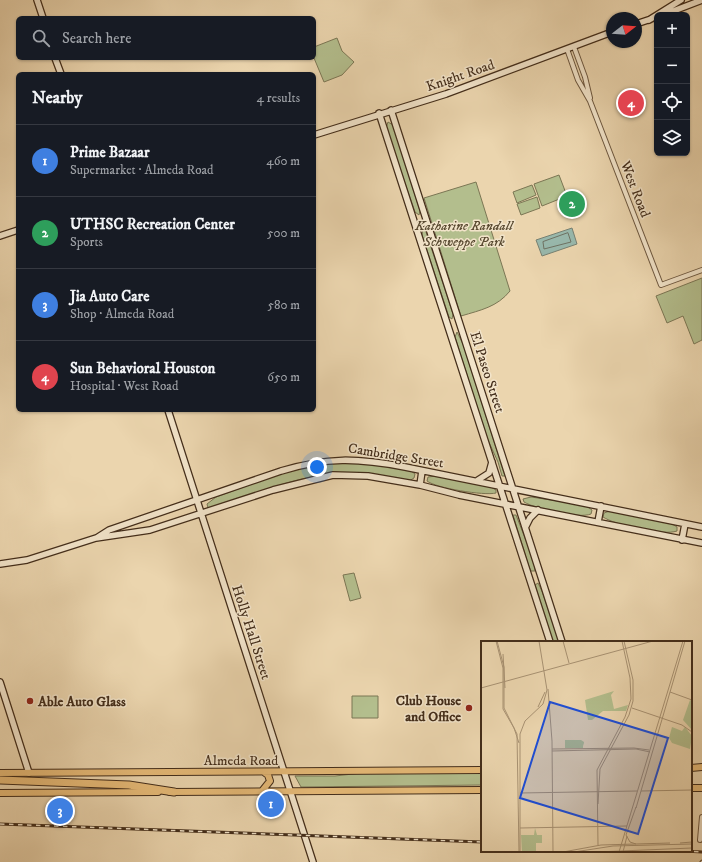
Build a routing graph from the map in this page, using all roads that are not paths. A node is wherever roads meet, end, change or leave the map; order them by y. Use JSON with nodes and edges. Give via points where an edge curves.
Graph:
{"nodes":[{"id":1,"x":37,"y":0,"type":"edge"},
{"id":2,"x":681,"y":0,"type":"edge"},
{"id":3,"x":702,"y":0,"type":"edge"},
{"id":4,"x":672,"y":12,"type":"edge"},
{"id":5,"x":42,"y":16,"type":"edge"},
{"id":6,"x":654,"y":18,"type":"edge"},
{"id":7,"x":649,"y":20,"type":"junction"},
{"id":8,"x":642,"y":22,"type":"edge"},
{"id":9,"x":606,"y":34,"type":"edge"},
{"id":10,"x":574,"y":47,"type":"junction"},
{"id":11,"x":567,"y":49,"type":"junction"},
{"id":12,"x":56,"y":60,"type":"edge"},
{"id":13,"x":60,"y":72,"type":"edge"},
{"id":14,"x":590,"y":101,"type":"junction"},
{"id":15,"x":391,"y":110,"type":"junction"},
{"id":16,"x":379,"y":113,"type":"junction"},
{"id":17,"x":316,"y":134,"type":"edge"},
{"id":18,"x":427,"y":222,"type":"junction"},
{"id":19,"x":416,"y":226,"type":"junction"},
{"id":20,"x":16,"y":231,"type":"edge"},
{"id":21,"x":0,"y":236,"type":"edge"},
{"id":22,"x":702,"y":270,"type":"edge"},
{"id":23,"x":460,"y":324,"type":"junction"},
{"id":24,"x":449,"y":326,"type":"junction"},
{"id":25,"x":169,"y":412,"type":"edge"},
{"id":26,"x":492,"y":458,"type":"junction"},
{"id":27,"x":422,"y":471,"type":"junction"},
{"id":28,"x":477,"y":481,"type":"junction"},
{"id":29,"x":420,"y":485,"type":"junction"},
{"id":30,"x":501,"y":486,"type":"junction"},
{"id":31,"x":514,"y":489,"type":"junction"},
{"id":32,"x":196,"y":499,"type":"junction"},
{"id":33,"x":507,"y":504,"type":"junction"},
{"id":34,"x":602,"y":506,"type":"junction"},
{"id":35,"x":520,"y":507,"type":"junction"},
{"id":36,"x":538,"y":510,"type":"junction"},
{"id":37,"x":201,"y":514,"type":"junction"},
{"id":38,"x":598,"y":522,"type":"junction"},
{"id":39,"x":685,"y":524,"type":"junction"},
{"id":40,"x":526,"y":526,"type":"junction"},
{"id":41,"x":702,"y":527,"type":"edge"},
{"id":42,"x":96,"y":538,"type":"junction"},
{"id":43,"x":682,"y":540,"type":"junction"},
{"id":44,"x":702,"y":543,"type":"edge"},
{"id":45,"x":0,"y":564,"type":"edge"},
{"id":46,"x":542,"y":576,"type":"junction"},
{"id":47,"x":531,"y":580,"type":"junction"},
{"id":48,"x":550,"y":641,"type":"edge"},
{"id":49,"x":562,"y":641,"type":"edge"},
{"id":50,"x":0,"y":682,"type":"edge"},
{"id":51,"x":481,"y":770,"type":"edge"},
{"id":52,"x":263,"y":772,"type":"junction"},
{"id":53,"x":284,"y":772,"type":"junction"},
{"id":54,"x":0,"y":773,"type":"edge"},
{"id":55,"x":29,"y":773,"type":"junction"},
{"id":56,"x":0,"y":780,"type":"edge"},
{"id":57,"x":481,"y":790,"type":"edge"},
{"id":58,"x":262,"y":791,"type":"junction"},
{"id":59,"x":291,"y":791,"type":"junction"},
{"id":60,"x":174,"y":792,"type":"junction"},
{"id":61,"x":0,"y":793,"type":"edge"},
{"id":62,"x":702,"y":817,"type":"edge"},
{"id":63,"x":700,"y":840,"type":"dead end"},
{"id":64,"x":313,"y":862,"type":"edge"}],
"edges":[{"from":1,"to":5,"type":"street"},
{"from":2,"to":7,"type":"street"},
{"from":3,"to":4,"type":"street"},
{"from":6,"to":7,"type":"street"},
{"from":7,"to":8,"type":"street"},
{"from":9,"to":10,"type":"street","name":"Knight Road"},
{"from":10,"to":11,"type":"street","name":"Knight Road"},
{"from":10,"to":14,"type":"street","name":"West Road","via":[[585,76]]},
{"from":11,"to":14,"type":"street","name":"West Road","via":[[578,80]]},
{"from":11,"to":15,"type":"street","name":"Knight Road","via":[[446,94]]},
{"from":12,"to":13,"type":"street"},
{"from":14,"to":22,"type":"street","name":"West Road","via":[[661,285]]},
{"from":15,"to":16,"type":"street","name":"Knight Road"},
{"from":15,"to":18,"type":"street","name":"El Paseo Street"},
{"from":16,"to":17,"type":"street","name":"Knight Road"},
{"from":16,"to":19,"type":"street","name":"El Paseo Street"},
{"from":18,"to":19,"type":"street"},
{"from":18,"to":23,"type":"street","name":"El Paseo Street"},
{"from":19,"to":24,"type":"street","name":"El Paseo Street"},
{"from":20,"to":21,"type":"street"},
{"from":23,"to":24,"type":"street"},
{"from":23,"to":31,"type":"street","name":"El Paseo Street"},
{"from":24,"to":26,"type":"street","name":"El Paseo Street"},
{"from":25,"to":32,"type":"street","name":"Holly Hall Street"},
{"from":26,"to":28,"type":"street","via":[[489,473]]},
{"from":26,"to":30,"type":"street","name":"El Paseo Street"},
{"from":27,"to":28,"type":"street","name":"Cambridge Street"},
{"from":27,"to":29,"type":"street"},
{"from":27,"to":32,"type":"street","name":"Cambridge Street","via":[[373,461],[340,459],[298,466]]},
{"from":28,"to":30,"type":"street","name":"Cambridge Street"},
{"from":29,"to":33,"type":"street","name":"Cambridge Street"},
{"from":29,"to":37,"type":"street","name":"Cambridge Street","via":[[368,476],[333,475],[274,490]]},
{"from":30,"to":31,"type":"street","name":"Cambridge Street"},
{"from":30,"to":33,"type":"street","name":"El Paseo Street"},
{"from":31,"to":34,"type":"street","name":"Cambridge Street"},
{"from":31,"to":35,"type":"street","name":"El Paseo Street"},
{"from":32,"to":37,"type":"street","name":"Holly Hall Street"},
{"from":32,"to":42,"type":"street","name":"Cambridge Street","via":[[109,530]]},
{"from":33,"to":35,"type":"street","name":"Cambridge Street"},
{"from":33,"to":47,"type":"street","name":"El Paseo Street"},
{"from":34,"to":38,"type":"street"},
{"from":34,"to":39,"type":"street","name":"Cambridge Street"},
{"from":35,"to":36,"type":"street","name":"Cambridge Street"},
{"from":35,"to":40,"type":"street","name":"El Paseo Street"},
{"from":36,"to":38,"type":"street","name":"Cambridge Street"},
{"from":36,"to":40,"type":"street"},
{"from":37,"to":42,"type":"street","name":"Cambridge Street","via":[[150,530]]},
{"from":37,"to":53,"type":"street","name":"Holly Hall Street"},
{"from":38,"to":43,"type":"street","name":"Cambridge Street"},
{"from":39,"to":41,"type":"street","name":"Cambridge Street"},
{"from":39,"to":43,"type":"street"},
{"from":40,"to":46,"type":"street","name":"El Paseo Street"},
{"from":42,"to":45,"type":"street","name":"Cambridge Street","via":[[27,560]]},
{"from":43,"to":44,"type":"street","name":"Cambridge Street"},
{"from":46,"to":47,"type":"street"},
{"from":46,"to":49,"type":"street","name":"El Paseo Street"},
{"from":47,"to":48,"type":"street","name":"El Paseo Street"},
{"from":50,"to":55,"type":"street"},
{"from":51,"to":53,"type":"main road","name":"Almeda Road"},
{"from":52,"to":53,"type":"main road","name":"Almeda Road"},
{"from":52,"to":55,"type":"main road","name":"Almeda Road"},
{"from":52,"to":58,"type":"main road","via":[[268,775],[270,781]]},
{"from":53,"to":59,"type":"street","name":"Holly Hall Street"},
{"from":54,"to":55,"type":"main road","name":"Almeda Road"},
{"from":56,"to":60,"type":"highway","via":[[129,785]]},
{"from":57,"to":59,"type":"main road"},
{"from":58,"to":59,"type":"main road"},
{"from":58,"to":60,"type":"main road"},
{"from":59,"to":64,"type":"street","name":"Holly Hall Street"},
{"from":60,"to":61,"type":"main road"},
{"from":62,"to":63,"type":"street"}]}
